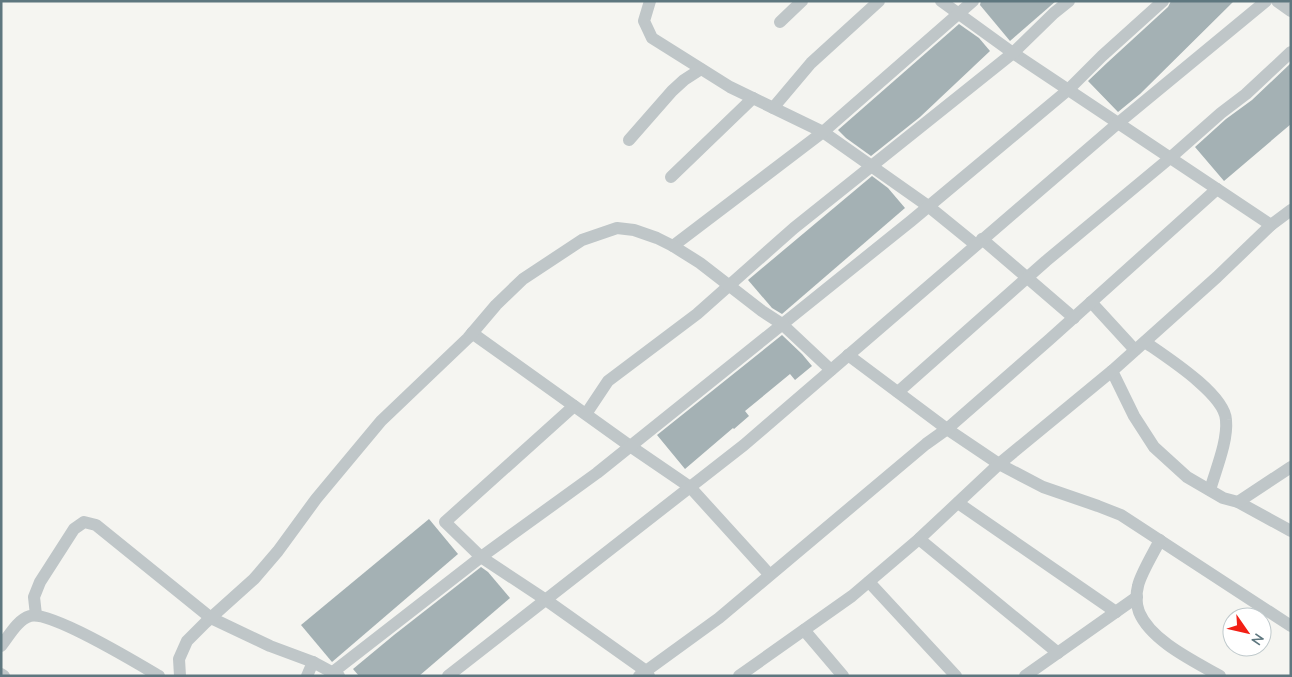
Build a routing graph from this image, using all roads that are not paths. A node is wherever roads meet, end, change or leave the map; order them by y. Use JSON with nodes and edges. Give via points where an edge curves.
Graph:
{"nodes":[{"id":1,"x":650,"y":1,"type":"edge"},
{"id":2,"x":802,"y":1,"type":"edge"},
{"id":3,"x":879,"y":1,"type":"edge"},
{"id":4,"x":941,"y":1,"type":"edge"},
{"id":5,"x":973,"y":1,"type":"edge"},
{"id":6,"x":1069,"y":1,"type":"edge"},
{"id":7,"x":1163,"y":1,"type":"edge"},
{"id":8,"x":1266,"y":1,"type":"edge"},
{"id":9,"x":1277,"y":1,"type":"edge"},
{"id":10,"x":1291,"y":11,"type":"edge"},
{"id":11,"x":958,"y":13,"type":"junction"},
{"id":12,"x":780,"y":22,"type":"dead end"},
{"id":13,"x":1291,"y":52,"type":"edge"},
{"id":14,"x":1013,"y":53,"type":"junction"},
{"id":15,"x":701,"y":69,"type":"junction"},
{"id":16,"x":1068,"y":90,"type":"junction"},
{"id":17,"x":753,"y":98,"type":"junction"},
{"id":18,"x":773,"y":108,"type":"junction"},
{"id":19,"x":1117,"y":124,"type":"junction"},
{"id":20,"x":823,"y":132,"type":"junction"},
{"id":21,"x":629,"y":140,"type":"dead end"},
{"id":22,"x":1170,"y":158,"type":"junction"},
{"id":23,"x":872,"y":167,"type":"junction"},
{"id":24,"x":671,"y":177,"type":"dead end"},
{"id":25,"x":1217,"y":190,"type":"junction"},
{"id":26,"x":928,"y":206,"type":"junction"},
{"id":27,"x":1291,"y":210,"type":"edge"},
{"id":28,"x":1271,"y":226,"type":"junction"},
{"id":29,"x":979,"y":242,"type":"junction"},
{"id":30,"x":673,"y":246,"type":"junction"},
{"id":31,"x":1026,"y":278,"type":"junction"},
{"id":32,"x":729,"y":286,"type":"junction"},
{"id":33,"x":1091,"y":302,"type":"junction"},
{"id":34,"x":1074,"y":318,"type":"junction"},
{"id":35,"x":782,"y":324,"type":"junction"},
{"id":36,"x":472,"y":333,"type":"junction"},
{"id":37,"x":1140,"y":346,"type":"junction"},
{"id":38,"x":848,"y":355,"type":"junction"},
{"id":39,"x":831,"y":370,"type":"junction"},
{"id":40,"x":1112,"y":371,"type":"junction"},
{"id":41,"x":898,"y":392,"type":"junction"},
{"id":42,"x":574,"y":406,"type":"junction"},
{"id":43,"x":586,"y":414,"type":"junction"},
{"id":44,"x":947,"y":429,"type":"junction"},
{"id":45,"x":630,"y":446,"type":"junction"},
{"id":46,"x":999,"y":464,"type":"junction"},
{"id":47,"x":1291,"y":467,"type":"edge"},
{"id":48,"x":690,"y":487,"type":"junction"},
{"id":49,"x":1210,"y":490,"type":"junction"},
{"id":50,"x":1238,"y":502,"type":"junction"},
{"id":51,"x":958,"y":503,"type":"junction"},
{"id":52,"x":1291,"y":531,"type":"edge"},
{"id":53,"x":920,"y":539,"type":"junction"},
{"id":54,"x":1160,"y":540,"type":"junction"},
{"id":55,"x":481,"y":557,"type":"junction"},
{"id":56,"x":769,"y":574,"type":"junction"},
{"id":57,"x":869,"y":582,"type":"junction"},
{"id":58,"x":1137,"y":597,"type":"junction"},
{"id":59,"x":546,"y":600,"type":"junction"},
{"id":60,"x":1116,"y":612,"type":"junction"},
{"id":61,"x":36,"y":615,"type":"junction"},
{"id":62,"x":211,"y":618,"type":"junction"},
{"id":63,"x":1291,"y":626,"type":"edge"},
{"id":64,"x":804,"y":630,"type":"junction"},
{"id":65,"x":1,"y":646,"type":"edge"},
{"id":66,"x":1058,"y":653,"type":"junction"},
{"id":67,"x":314,"y":662,"type":"junction"},
{"id":68,"x":756,"y":671,"type":"edge"},
{"id":69,"x":336,"y":674,"type":"edge"},
{"id":70,"x":645,"y":674,"type":"edge"},
{"id":71,"x":159,"y":676,"type":"edge"},
{"id":72,"x":180,"y":676,"type":"edge"},
{"id":73,"x":307,"y":676,"type":"edge"},
{"id":74,"x":448,"y":676,"type":"edge"},
{"id":75,"x":739,"y":676,"type":"edge"},
{"id":76,"x":842,"y":676,"type":"edge"},
{"id":77,"x":956,"y":676,"type":"edge"},
{"id":78,"x":1025,"y":676,"type":"edge"},
{"id":79,"x":1220,"y":676,"type":"edge"}],
"edges":[{"from":1,"to":15,"type":"street","via":[[644,21],[652,38]]},
{"from":2,"to":12,"type":"street"},
{"from":3,"to":18,"type":"street","via":[[812,63]]},
{"from":4,"to":11,"type":"street"},
{"from":5,"to":11,"type":"street"},
{"from":6,"to":14,"type":"street"},
{"from":7,"to":16,"type":"street"},
{"from":8,"to":19,"type":"street"},
{"from":9,"to":10,"type":"street"},
{"from":11,"to":14,"type":"street"},
{"from":11,"to":20,"type":"street"},
{"from":13,"to":22,"type":"street"},
{"from":14,"to":16,"type":"street"},
{"from":14,"to":23,"type":"street"},
{"from":15,"to":17,"type":"street"},
{"from":15,"to":21,"type":"street","via":[[672,91]]},
{"from":16,"to":19,"type":"street"},
{"from":16,"to":26,"type":"street"},
{"from":17,"to":18,"type":"street"},
{"from":17,"to":24,"type":"street"},
{"from":18,"to":20,"type":"street"},
{"from":19,"to":22,"type":"street"},
{"from":19,"to":29,"type":"street"},
{"from":20,"to":23,"type":"street"},
{"from":20,"to":30,"type":"street"},
{"from":22,"to":25,"type":"street"},
{"from":22,"to":31,"type":"street"},
{"from":23,"to":26,"type":"street"},
{"from":23,"to":32,"type":"street","via":[[794,228]]},
{"from":25,"to":28,"type":"street"},
{"from":25,"to":33,"type":"street"},
{"from":26,"to":29,"type":"street"},
{"from":26,"to":35,"type":"street"},
{"from":27,"to":28,"type":"street"},
{"from":28,"to":37,"type":"street"},
{"from":29,"to":31,"type":"street"},
{"from":29,"to":38,"type":"street"},
{"from":30,"to":32,"type":"street"},
{"from":30,"to":36,"type":"street","via":[[634,230],[616,228],[582,240],[523,279]]},
{"from":31,"to":34,"type":"street"},
{"from":31,"to":41,"type":"street"},
{"from":32,"to":35,"type":"street"},
{"from":32,"to":43,"type":"street","via":[[608,381]]},
{"from":33,"to":34,"type":"street"},
{"from":33,"to":37,"type":"street"},
{"from":34,"to":44,"type":"street"},
{"from":35,"to":39,"type":"street"},
{"from":35,"to":45,"type":"street"},
{"from":36,"to":42,"type":"street"},
{"from":36,"to":62,"type":"street","via":[[381,421],[254,579]]},
{"from":37,"to":40,"type":"street"},
{"from":37,"to":49,"type":"street","via":[[1199,380],[1222,407],[1226,434]]},
{"from":38,"to":39,"type":"street"},
{"from":38,"to":41,"type":"street"},
{"from":39,"to":48,"type":"street"},
{"from":40,"to":46,"type":"street"},
{"from":40,"to":49,"type":"street","via":[[1134,416],[1154,447],[1187,477]]},
{"from":41,"to":44,"type":"street"},
{"from":42,"to":43,"type":"street"},
{"from":42,"to":55,"type":"street","via":[[445,522]]},
{"from":43,"to":45,"type":"street"},
{"from":44,"to":46,"type":"street"},
{"from":44,"to":56,"type":"street"},
{"from":45,"to":48,"type":"street"},
{"from":45,"to":55,"type":"street"},
{"from":46,"to":51,"type":"street"},
{"from":46,"to":54,"type":"street","via":[[1042,487],[1120,515]]},
{"from":47,"to":50,"type":"street"},
{"from":48,"to":56,"type":"street"},
{"from":48,"to":59,"type":"street"},
{"from":49,"to":50,"type":"street"},
{"from":50,"to":52,"type":"street"},
{"from":51,"to":53,"type":"street"},
{"from":51,"to":60,"type":"street"},
{"from":53,"to":57,"type":"street"},
{"from":53,"to":66,"type":"street"},
{"from":54,"to":58,"type":"street","via":[[1138,584]]},
{"from":54,"to":63,"type":"street"},
{"from":55,"to":59,"type":"street"},
{"from":55,"to":69,"type":"street"},
{"from":56,"to":70,"type":"street","via":[[719,618]]},
{"from":57,"to":64,"type":"street"},
{"from":57,"to":77,"type":"street"},
{"from":58,"to":60,"type":"street"},
{"from":58,"to":79,"type":"street","via":[[1138,610],[1155,634]]},
{"from":59,"to":70,"type":"street"},
{"from":59,"to":74,"type":"street"},
{"from":60,"to":66,"type":"street"},
{"from":61,"to":62,"type":"street","via":[[34,597],[40,582],[74,529],[84,522],[96,525]]},
{"from":61,"to":65,"type":"street","via":[[17,625]]},
{"from":61,"to":71,"type":"street","via":[[59,622]]},
{"from":62,"to":67,"type":"street","via":[[270,646]]},
{"from":62,"to":72,"type":"street","via":[[187,642],[179,659]]},
{"from":64,"to":68,"type":"street"},
{"from":64,"to":76,"type":"street"},
{"from":66,"to":78,"type":"street"},
{"from":67,"to":69,"type":"street"},
{"from":67,"to":73,"type":"street"},
{"from":68,"to":75,"type":"street"}]}
